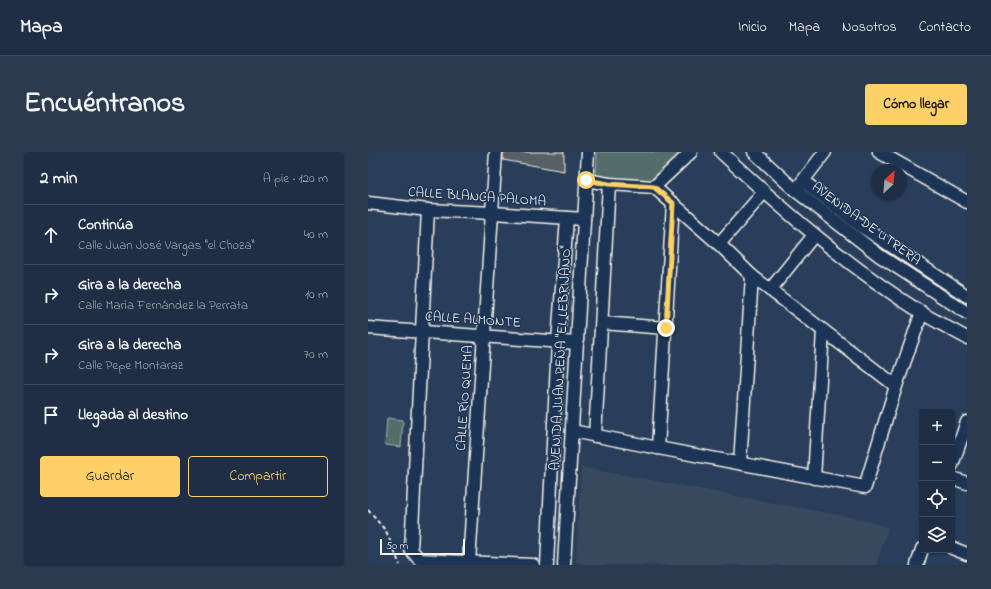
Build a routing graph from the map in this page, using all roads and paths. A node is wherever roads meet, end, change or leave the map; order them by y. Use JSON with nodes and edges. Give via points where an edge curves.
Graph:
{"nodes":[{"id":1,"x":496,"y":152,"type":"edge"},
{"id":2,"x":588,"y":152,"type":"edge"},
{"id":3,"x":691,"y":152,"type":"edge"},
{"id":4,"x":721,"y":152,"type":"edge"},
{"id":5,"x":754,"y":152,"type":"edge"},
{"id":6,"x":825,"y":152,"type":"edge"},
{"id":7,"x":879,"y":152,"type":"edge"},
{"id":8,"x":586,"y":180,"type":"junction"},
{"id":9,"x":802,"y":181,"type":"junction"},
{"id":10,"x":609,"y":184,"type":"junction"},
{"id":11,"x":654,"y":187,"type":"junction"},
{"id":12,"x":795,"y":190,"type":"junction"},
{"id":13,"x":764,"y":192,"type":"junction"},
{"id":14,"x":967,"y":202,"type":"edge"},
{"id":15,"x":368,"y":203,"type":"edge"},
{"id":16,"x":673,"y":203,"type":"junction"},
{"id":17,"x":428,"y":210,"type":"junction"},
{"id":18,"x":493,"y":213,"type":"junction"},
{"id":19,"x":567,"y":218,"type":"junction"},
{"id":20,"x":584,"y":219,"type":"junction"},
{"id":21,"x":814,"y":235,"type":"junction"},
{"id":22,"x":719,"y":244,"type":"junction"},
{"id":23,"x":752,"y":276,"type":"junction"},
{"id":24,"x":770,"y":290,"type":"junction"},
{"id":25,"x":967,"y":296,"type":"edge"},
{"id":26,"x":922,"y":312,"type":"junction"},
{"id":27,"x":967,"y":313,"type":"edge"},
{"id":28,"x":602,"y":323,"type":"junction"},
{"id":29,"x":368,"y":328,"type":"edge"},
{"id":30,"x":666,"y":328,"type":"junction"},
{"id":31,"x":823,"y":331,"type":"junction"},
{"id":32,"x":421,"y":332,"type":"junction"},
{"id":33,"x":484,"y":336,"type":"junction"},
{"id":34,"x":967,"y":338,"type":"edge"},
{"id":35,"x":558,"y":342,"type":"junction"},
{"id":36,"x":577,"y":343,"type":"junction"},
{"id":37,"x":896,"y":386,"type":"junction"},
{"id":38,"x":967,"y":422,"type":"edge"},
{"id":39,"x":572,"y":431,"type":"junction"},
{"id":40,"x":596,"y":436,"type":"junction"},
{"id":41,"x":658,"y":448,"type":"junction"},
{"id":42,"x":955,"y":456,"type":"edge"},
{"id":43,"x":740,"y":463,"type":"junction"},
{"id":44,"x":814,"y":478,"type":"junction"},
{"id":45,"x":955,"y":479,"type":"edge"},
{"id":46,"x":967,"y":483,"type":"edge"},
{"id":47,"x":368,"y":510,"type":"edge"},
{"id":48,"x":955,"y":549,"type":"edge"},
{"id":49,"x":921,"y":553,"type":"edge"},
{"id":50,"x":967,"y":554,"type":"edge"},
{"id":51,"x":469,"y":562,"type":"junction"},
{"id":52,"x":400,"y":565,"type":"edge"},
{"id":53,"x":532,"y":565,"type":"edge"},
{"id":54,"x":548,"y":565,"type":"edge"},
{"id":55,"x":564,"y":565,"type":"edge"},
{"id":56,"x":917,"y":565,"type":"edge"}],
"edges":[{"from":1,"to":18,"type":"street","name":"CALLE RÍO QUEMA"},
{"from":2,"to":8,"type":"street","name":"AVENIDA JUAN PEÑA \"EL LEBRIJANO\""},
{"from":3,"to":11,"type":"street"},
{"from":4,"to":13,"type":"street"},
{"from":5,"to":12,"type":"street","name":"AVENIDA DE UTRERA"},
{"from":6,"to":9,"type":"street"},
{"from":7,"to":14,"type":"street"},
{"from":8,"to":10,"type":"street"},
{"from":8,"to":20,"type":"street","name":"AVENIDA JUAN PEÑA \"EL LEBRIJANO\""},
{"from":9,"to":12,"type":"street"},
{"from":9,"to":25,"type":"street","name":"AVENIDA DE UTRERA","via":[[861,226]]},
{"from":10,"to":11,"type":"street"},
{"from":10,"to":28,"type":"street"},
{"from":11,"to":16,"type":"street"},
{"from":12,"to":27,"type":"street","name":"AVENIDA DE UTRERA","via":[[880,256]]},
{"from":13,"to":21,"type":"street"},
{"from":13,"to":22,"type":"street"},
{"from":15,"to":17,"type":"street","name":"CALLE BLANCA PALOMA"},
{"from":16,"to":22,"type":"street"},
{"from":16,"to":30,"type":"street"},
{"from":17,"to":18,"type":"street","name":"CALLE BLANCA PALOMA"},
{"from":17,"to":32,"type":"street"},
{"from":18,"to":19,"type":"street","name":"CALLE BLANCA PALOMA"},
{"from":18,"to":33,"type":"street","name":"CALLE RÍO QUEMA"},
{"from":19,"to":20,"type":"street","name":"CALLE BLANCA PALOMA"},
{"from":19,"to":35,"type":"street","name":"AVENIDA JUAN PEÑA \"EL LEBRIJANO\""},
{"from":20,"to":36,"type":"street","name":"AVENIDA JUAN PEÑA \"EL LEBRIJANO\""},
{"from":21,"to":24,"type":"street"},
{"from":21,"to":26,"type":"street"},
{"from":22,"to":23,"type":"street"},
{"from":23,"to":24,"type":"street"},
{"from":23,"to":43,"type":"street"},
{"from":24,"to":31,"type":"street"},
{"from":26,"to":34,"type":"street"},
{"from":26,"to":37,"type":"street"},
{"from":28,"to":30,"type":"street"},
{"from":28,"to":40,"type":"street"},
{"from":29,"to":32,"type":"street","name":"CALLE ALMONTE"},
{"from":30,"to":41,"type":"street"},
{"from":31,"to":37,"type":"street"},
{"from":31,"to":44,"type":"street"},
{"from":32,"to":33,"type":"street","name":"CALLE ALMONTE"},
{"from":32,"to":51,"type":"street","via":[[411,550],[420,560]]},
{"from":33,"to":35,"type":"street","name":"CALLE ALMONTE"},
{"from":33,"to":51,"type":"street","name":"CALLE RÍO QUEMA"},
{"from":35,"to":36,"type":"street","name":"CALLE ALMONTE"},
{"from":35,"to":54,"type":"street","name":"AVENIDA JUAN PEÑA \"EL LEBRIJANO\""},
{"from":36,"to":39,"type":"street","name":"AVENIDA JUAN PEÑA \"EL LEBRIJANO\""},
{"from":37,"to":44,"type":"street","via":[[865,486]]},
{"from":38,"to":42,"type":"street"},
{"from":39,"to":40,"type":"street"},
{"from":39,"to":55,"type":"street","name":"AVENIDA JUAN PEÑA \"EL LEBRIJANO\""},
{"from":40,"to":41,"type":"street"},
{"from":41,"to":43,"type":"street"},
{"from":43,"to":44,"type":"street"},
{"from":45,"to":46,"type":"street"},
{"from":47,"to":52,"type":"path","via":[[386,531]]},
{"from":48,"to":50,"type":"street"},
{"from":49,"to":56,"type":"street"},
{"from":51,"to":53,"type":"street"}]}
